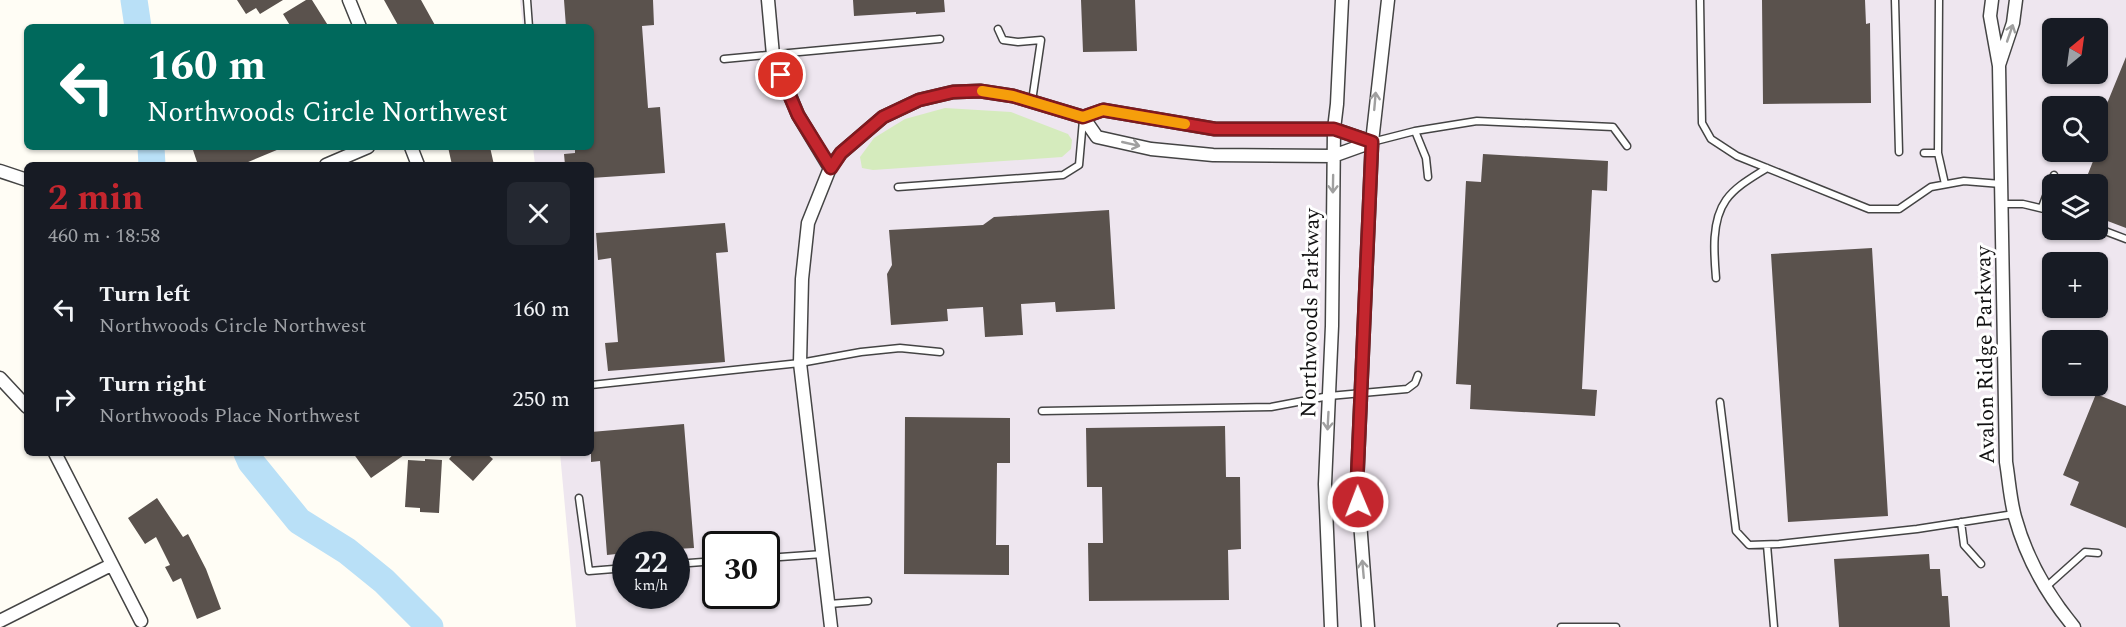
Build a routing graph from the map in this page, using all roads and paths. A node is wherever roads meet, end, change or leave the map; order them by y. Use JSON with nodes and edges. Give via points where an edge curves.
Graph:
{"nodes":[{"id":1,"x":349,"y":0,"type":"edge"},
{"id":2,"x":527,"y":0,"type":"edge"},
{"id":3,"x":768,"y":0,"type":"edge"},
{"id":4,"x":1342,"y":0,"type":"edge"},
{"id":5,"x":1388,"y":0,"type":"edge"},
{"id":6,"x":1700,"y":0,"type":"edge"},
{"id":7,"x":1895,"y":0,"type":"edge"},
{"id":8,"x":1939,"y":0,"type":"edge"},
{"id":9,"x":1992,"y":0,"type":"edge"},
{"id":10,"x":2016,"y":0,"type":"edge"},
{"id":11,"x":359,"y":24,"type":"edge"},
{"id":12,"x":529,"y":24,"type":"edge"},
{"id":13,"x":998,"y":29,"type":"dead end"},
{"id":14,"x":940,"y":39,"type":"dead end"},
{"id":15,"x":773,"y":55,"type":"junction"},
{"id":16,"x":724,"y":59,"type":"dead end"},
{"id":17,"x":1999,"y":66,"type":"junction"},
{"id":18,"x":1032,"y":101,"type":"junction"},
{"id":19,"x":1083,"y":117,"type":"junction"},
{"id":20,"x":1334,"y":129,"type":"junction"},
{"id":21,"x":1415,"y":131,"type":"junction"},
{"id":22,"x":1372,"y":142,"type":"junction"},
{"id":23,"x":1627,"y":146,"type":"dead end"},
{"id":24,"x":361,"y":150,"type":"edge"},
{"id":25,"x":1899,"y":152,"type":"dead end"},
{"id":26,"x":1924,"y":153,"type":"dead end"},
{"id":27,"x":1938,"y":153,"type":"junction"},
{"id":28,"x":1333,"y":156,"type":"junction"},
{"id":29,"x":333,"y":162,"type":"edge"},
{"id":30,"x":831,"y":168,"type":"junction"},
{"id":31,"x":1767,"y":168,"type":"junction"},
{"id":32,"x":0,"y":171,"type":"edge"},
{"id":33,"x":1428,"y":177,"type":"dead end"},
{"id":34,"x":24,"y":179,"type":"edge"},
{"id":35,"x":1945,"y":184,"type":"junction"},
{"id":36,"x":2002,"y":184,"type":"junction"},
{"id":37,"x":898,"y":187,"type":"dead end"},
{"id":38,"x":2002,"y":204,"type":"junction"},
{"id":39,"x":2042,"y":207,"type":"edge"},
{"id":40,"x":2108,"y":232,"type":"edge"},
{"id":41,"x":2126,"y":239,"type":"edge"},
{"id":42,"x":1716,"y":278,"type":"dead end"},
{"id":43,"x":940,"y":352,"type":"dead end"},
{"id":44,"x":800,"y":363,"type":"junction"},
{"id":45,"x":1418,"y":375,"type":"dead end"},
{"id":46,"x":0,"y":378,"type":"edge"},
{"id":47,"x":594,"y":385,"type":"edge"},
{"id":48,"x":1361,"y":393,"type":"junction"},
{"id":49,"x":1329,"y":396,"type":"junction"},
{"id":50,"x":1720,"y":402,"type":"dead end"},
{"id":51,"x":24,"y":404,"type":"edge"},
{"id":52,"x":1042,"y":411,"type":"dead end"},
{"id":53,"x":56,"y":456,"type":"edge"},
{"id":54,"x":579,"y":498,"type":"dead end"},
{"id":55,"x":2014,"y":514,"type":"junction"},
{"id":56,"x":1961,"y":522,"type":"junction"},
{"id":57,"x":1767,"y":545,"type":"junction"},
{"id":58,"x":823,"y":554,"type":"junction"},
{"id":59,"x":2098,"y":554,"type":"dead end"},
{"id":60,"x":780,"y":557,"type":"edge"},
{"id":61,"x":1981,"y":564,"type":"dead end"},
{"id":62,"x":111,"y":565,"type":"junction"},
{"id":63,"x":612,"y":569,"type":"edge"},
{"id":64,"x":2046,"y":587,"type":"junction"},
{"id":65,"x":868,"y":601,"type":"dead end"},
{"id":66,"x":829,"y":604,"type":"junction"},
{"id":67,"x":0,"y":621,"type":"edge"},
{"id":68,"x":141,"y":621,"type":"dead end"},
{"id":69,"x":831,"y":627,"type":"edge"},
{"id":70,"x":1331,"y":627,"type":"edge"},
{"id":71,"x":1368,"y":627,"type":"edge"},
{"id":72,"x":1561,"y":627,"type":"edge"},
{"id":73,"x":1616,"y":627,"type":"edge"},
{"id":74,"x":1774,"y":627,"type":"edge"},
{"id":75,"x":2074,"y":627,"type":"edge"}],
"edges":[{"from":1,"to":11,"type":"street"},
{"from":2,"to":12,"type":"lane"},
{"from":3,"to":15,"type":"street"},
{"from":4,"to":20,"type":"street","name":"Northwoods Parkway"},
{"from":22,"to":5,"type":"street","one_way":true},
{"from":6,"to":31,"type":"lane","via":[[1702,123],[1711,139],[1737,156]]},
{"from":7,"to":25,"type":"lane"},
{"from":8,"to":27,"type":"lane"},
{"from":9,"to":17,"type":"street","name":"Avalon Ridge Parkway","via":[[1990,16]]},
{"from":17,"to":10,"type":"street","name":"Avalon Ridge Parkway","one_way":true},
{"from":13,"to":18,"type":"lane","via":[[1004,40],[1041,40]]},
{"from":14,"to":15,"type":"lane"},
{"from":15,"to":16,"type":"lane"},
{"from":15,"to":30,"type":"street","via":[[798,115]]},
{"from":17,"to":36,"type":"street","name":"Avalon Ridge Parkway"},
{"from":18,"to":19,"type":"street"},
{"from":18,"to":30,"type":"street","via":[[980,91],[919,100],[883,117],[841,153]]},
{"from":19,"to":20,"type":"street","via":[[1103,110],[1215,129]]},
{"from":19,"to":28,"type":"street","one_way":true,"via":[[1097,137],[1151,149],[1213,155]]},
{"from":19,"to":37,"type":"lane","via":[[1079,165],[1063,175]]},
{"from":20,"to":22,"type":"street"},
{"from":20,"to":28,"type":"street","name":"Northwoods Parkway"},
{"from":21,"to":22,"type":"lane"},
{"from":21,"to":23,"type":"lane","via":[[1477,121],[1613,127]]},
{"from":21,"to":33,"type":"lane","via":[[1426,158]]},
{"from":22,"to":28,"type":"street"},
{"from":22,"to":48,"type":"street"},
{"from":24,"to":29,"type":"street"},
{"from":26,"to":27,"type":"lane"},
{"from":27,"to":35,"type":"lane"},
{"from":28,"to":49,"type":"street","name":"Northwoods Parkway","one_way":true},
{"from":30,"to":44,"type":"street","via":[[808,223]]},
{"from":31,"to":35,"type":"lane","via":[[1869,208],[1899,209],[1931,187]]},
{"from":31,"to":42,"type":"lane","via":[[1725,200],[1714,245]]},
{"from":32,"to":34,"type":"street"},
{"from":35,"to":36,"type":"lane"},
{"from":36,"to":38,"type":"street","name":"Avalon Ridge Parkway"},
{"from":38,"to":39,"type":"lane"},
{"from":38,"to":55,"type":"street","name":"Avalon Ridge Parkway","via":[[2006,462]]},
{"from":40,"to":41,"type":"lane"},
{"from":43,"to":44,"type":"lane","via":[[900,348]]},
{"from":44,"to":47,"type":"lane"},
{"from":44,"to":58,"type":"street"},
{"from":45,"to":48,"type":"lane","via":[[1407,389]]},
{"from":46,"to":51,"type":"street"},
{"from":48,"to":49,"type":"lane"},
{"from":71,"to":48,"type":"street","one_way":true,"via":[[1357,482]]},
{"from":49,"to":52,"type":"lane","via":[[1271,407]]},
{"from":49,"to":70,"type":"street","name":"Northwoods Parkway","one_way":true,"via":[[1325,484]]},
{"from":50,"to":57,"type":"lane","via":[[1736,531],[1749,545]]},
{"from":53,"to":62,"type":"street"},
{"from":54,"to":63,"type":"lane","via":[[589,571]]},
{"from":55,"to":56,"type":"lane"},
{"from":55,"to":64,"type":"street","name":"Avalon Ridge Parkway","via":[[2032,563]]},
{"from":56,"to":57,"type":"lane"},
{"from":56,"to":61,"type":"lane","via":[[1964,545]]},
{"from":57,"to":74,"type":"lane"},
{"from":58,"to":60,"type":"lane"},
{"from":58,"to":66,"type":"street"},
{"from":59,"to":64,"type":"lane","via":[[2085,552]]},
{"from":62,"to":67,"type":"street"},
{"from":62,"to":68,"type":"street"},
{"from":64,"to":75,"type":"street","name":"Avalon Ridge Parkway"},
{"from":65,"to":66,"type":"lane"},
{"from":66,"to":69,"type":"street"},
{"from":72,"to":73,"type":"lane"}]}
